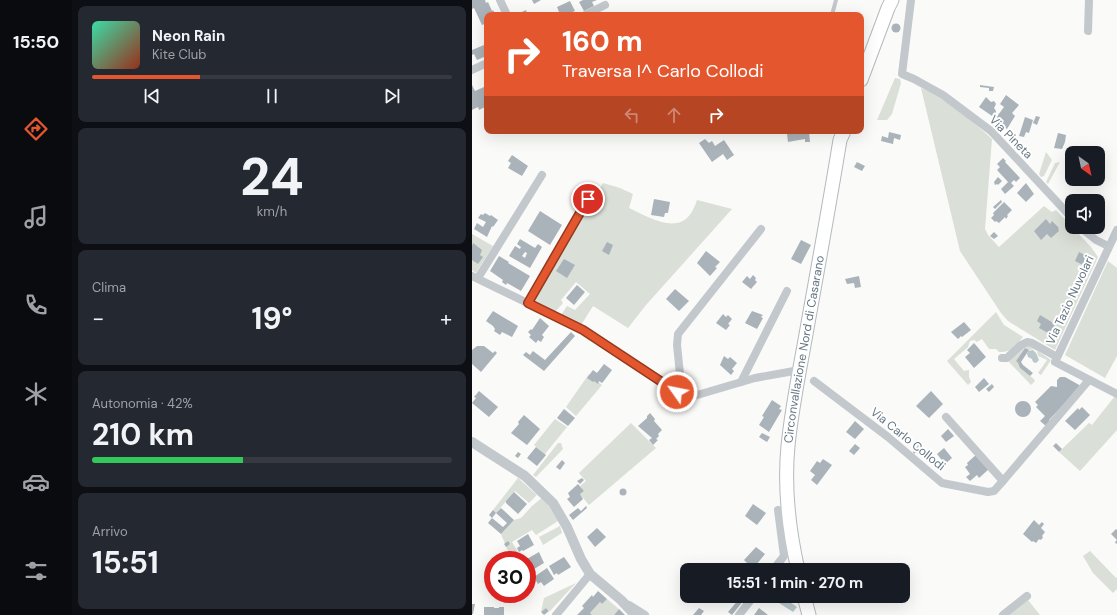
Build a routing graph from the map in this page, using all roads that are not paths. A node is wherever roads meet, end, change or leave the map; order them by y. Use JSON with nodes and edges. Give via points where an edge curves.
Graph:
{"nodes":[{"id":1,"x":500,"y":0,"type":"edge"},
{"id":2,"x":836,"y":0,"type":"edge"},
{"id":3,"x":892,"y":0,"type":"edge"},
{"id":4,"x":911,"y":0,"type":"edge"},
{"id":5,"x":1089,"y":0,"type":"edge"},
{"id":6,"x":605,"y":5,"type":"dead end"},
{"id":7,"x":506,"y":12,"type":"edge"},
{"id":8,"x":591,"y":12,"type":"edge"},
{"id":9,"x":833,"y":12,"type":"edge"},
{"id":10,"x":1088,"y":31,"type":"dead end"},
{"id":11,"x":484,"y":64,"type":"edge"},
{"id":12,"x":472,"y":70,"type":"edge"},
{"id":13,"x":864,"y":72,"type":"edge"},
{"id":14,"x":843,"y":134,"type":"edge"},
{"id":15,"x":542,"y":175,"type":"dead end"},
{"id":16,"x":588,"y":199,"type":"dead end"},
{"id":17,"x":1065,"y":210,"type":"edge"},
{"id":18,"x":761,"y":230,"type":"dead end"},
{"id":19,"x":1117,"y":230,"type":"edge"},
{"id":20,"x":1089,"y":234,"type":"edge"},
{"id":21,"x":1108,"y":246,"type":"junction"},
{"id":22,"x":475,"y":277,"type":"edge"},
{"id":23,"x":787,"y":291,"type":"dead end"},
{"id":24,"x":528,"y":303,"type":"junction"},
{"id":25,"x":1057,"y":357,"type":"junction"},
{"id":26,"x":1002,"y":358,"type":"dead end"},
{"id":27,"x":794,"y":371,"type":"dead end"},
{"id":28,"x":1089,"y":380,"type":"junction"},
{"id":29,"x":814,"y":381,"type":"dead end"},
{"id":30,"x":741,"y":382,"type":"junction"},
{"id":31,"x":677,"y":392,"type":"junction"},
{"id":32,"x":1117,"y":394,"type":"edge"},
{"id":33,"x":946,"y":417,"type":"dead end"},
{"id":34,"x":472,"y":442,"type":"edge"},
{"id":35,"x":1003,"y":481,"type":"junction"},
{"id":36,"x":778,"y":510,"type":"dead end"},
{"id":37,"x":778,"y":563,"type":"edge"},
{"id":38,"x":797,"y":563,"type":"edge"},
{"id":39,"x":590,"y":574,"type":"junction"},
{"id":40,"x":1027,"y":596,"type":"dead end"},
{"id":41,"x":621,"y":600,"type":"junction"},
{"id":42,"x":748,"y":603,"type":"edge"},
{"id":43,"x":806,"y":603,"type":"edge"},
{"id":44,"x":556,"y":615,"type":"edge"},
{"id":45,"x":636,"y":615,"type":"edge"},
{"id":46,"x":645,"y":615,"type":"edge"},
{"id":47,"x":739,"y":615,"type":"edge"},
{"id":48,"x":809,"y":615,"type":"edge"},
{"id":49,"x":1003,"y":615,"type":"edge"}],
"edges":[{"from":1,"to":7,"type":"street"},
{"from":2,"to":9,"type":"lane"},
{"from":3,"to":13,"type":"main road"},
{"from":4,"to":17,"type":"street","name":"Via Pineta","via":[[902,74],[943,95],[992,131]]},
{"from":5,"to":10,"type":"street"},
{"from":6,"to":8,"type":"street"},
{"from":11,"to":12,"type":"street"},
{"from":14,"to":38,"type":"main road","name":"Circonvallazione Nord di Casarano","via":[[788,446],[789,518]]},
{"from":15,"to":22,"type":"street"},
{"from":16,"to":24,"type":"street"},
{"from":18,"to":31,"type":"street","via":[[678,334],[680,374]]},
{"from":19,"to":21,"type":"street","name":"Via Tazio Nuvolari"},
{"from":20,"to":21,"type":"street"},
{"from":21,"to":25,"type":"street","name":"Via Tazio Nuvolari"},
{"from":22,"to":24,"type":"street"},
{"from":23,"to":30,"type":"street"},
{"from":24,"to":31,"type":"street","via":[[583,330]]},
{"from":25,"to":26,"type":"street","via":[[1027,342],[1007,358]]},
{"from":25,"to":28,"type":"street","name":"Via Tazio Nuvolari","via":[[1055,362]]},
{"from":27,"to":30,"type":"street"},
{"from":28,"to":32,"type":"street","name":"Via Tazio Nuvolari"},
{"from":28,"to":35,"type":"street","name":"Via Carlo Collodi"},
{"from":29,"to":35,"type":"street","name":"Via Carlo Collodi","via":[[888,437],[942,483],[988,492]]},
{"from":30,"to":31,"type":"street","via":[[687,398]]},
{"from":33,"to":35,"type":"street"},
{"from":34,"to":39,"type":"street","via":[[526,476],[553,502]]},
{"from":36,"to":37,"type":"street","via":[[784,556]]},
{"from":39,"to":41,"type":"street"},
{"from":39,"to":44,"type":"street"},
{"from":40,"to":49,"type":"street"},
{"from":41,"to":45,"type":"street"},
{"from":41,"to":46,"type":"street"},
{"from":42,"to":47,"type":"street"},
{"from":43,"to":48,"type":"main road"}]}
